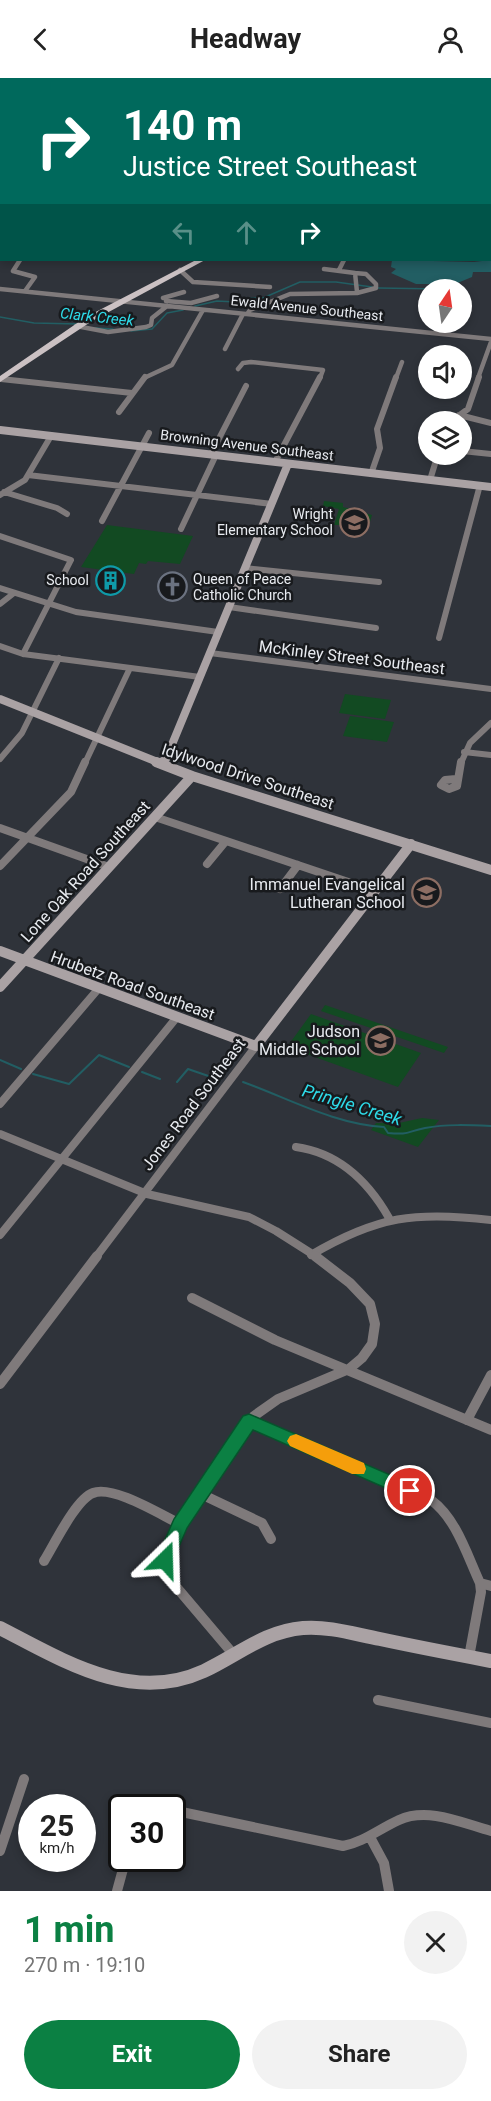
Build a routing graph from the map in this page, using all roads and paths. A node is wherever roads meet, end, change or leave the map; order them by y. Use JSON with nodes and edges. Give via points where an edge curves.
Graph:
{"nodes":[{"id":1,"x":19,"y":261,"type":"edge"},
{"id":2,"x":199,"y":261,"type":"edge"},
{"id":3,"x":344,"y":261,"type":"edge"},
{"id":4,"x":324,"y":269,"type":"dead end"},
{"id":5,"x":180,"y":270,"type":"junction"},
{"id":6,"x":339,"y":270,"type":"junction"},
{"id":7,"x":355,"y":273,"type":"junction"},
{"id":8,"x":270,"y":287,"type":"dead end"},
{"id":9,"x":0,"y":289,"type":"edge"},
{"id":10,"x":25,"y":291,"type":"junction"},
{"id":11,"x":184,"y":292,"type":"dead end"},
{"id":12,"x":357,"y":292,"type":"junction"},
{"id":13,"x":217,"y":296,"type":"dead end"},
{"id":14,"x":120,"y":301,"type":"junction"},
{"id":15,"x":160,"y":303,"type":"junction"},
{"id":16,"x":167,"y":306,"type":"junction"},
{"id":17,"x":203,"y":310,"type":"junction"},
{"id":18,"x":245,"y":314,"type":"junction"},
{"id":19,"x":315,"y":315,"type":"dead end"},
{"id":20,"x":301,"y":319,"type":"junction"},
{"id":21,"x":76,"y":326,"type":"junction"},
{"id":22,"x":491,"y":340,"type":"edge"},
{"id":23,"x":225,"y":349,"type":"dead end"},
{"id":24,"x":402,"y":362,"type":"dead end"},
{"id":25,"x":238,"y":369,"type":"dead end"},
{"id":26,"x":1,"y":379,"type":"edge"},
{"id":27,"x":246,"y":386,"type":"dead end"},
{"id":28,"x":132,"y":393,"type":"junction"},
{"id":29,"x":465,"y":411,"type":"edge"},
{"id":30,"x":119,"y":412,"type":"dead end"},
{"id":31,"x":472,"y":418,"type":"edge"},
{"id":32,"x":491,"y":423,"type":"edge"},
{"id":33,"x":0,"y":430,"type":"edge"},
{"id":34,"x":149,"y":434,"type":"dead end"},
{"id":35,"x":51,"y":436,"type":"junction"},
{"id":36,"x":141,"y":446,"type":"junction"},
{"id":37,"x":472,"y":452,"type":"edge"},
{"id":38,"x":491,"y":454,"type":"edge"},
{"id":39,"x":213,"y":455,"type":"junction"},
{"id":40,"x":274,"y":462,"type":"junction"},
{"id":41,"x":288,"y":464,"type":"junction"},
{"id":42,"x":435,"y":465,"type":"edge"},
{"id":43,"x":371,"y":474,"type":"junction"},
{"id":44,"x":28,"y":475,"type":"junction"},
{"id":45,"x":430,"y":480,"type":"junction"},
{"id":46,"x":480,"y":485,"type":"junction"},
{"id":47,"x":121,"y":486,"type":"junction"},
{"id":48,"x":491,"y":487,"type":"edge"},
{"id":49,"x":2,"y":492,"type":"edge"},
{"id":50,"x":197,"y":495,"type":"junction"},
{"id":51,"x":272,"y":504,"type":"junction"},
{"id":52,"x":67,"y":514,"type":"dead end"},
{"id":53,"x":102,"y":522,"type":"dead end"},
{"id":54,"x":181,"y":529,"type":"dead end"},
{"id":55,"x":0,"y":536,"type":"edge"},
{"id":56,"x":245,"y":568,"type":"junction"},
{"id":57,"x":379,"y":582,"type":"dead end"},
{"id":58,"x":0,"y":588,"type":"edge"},
{"id":59,"x":14,"y":593,"type":"junction"},
{"id":60,"x":0,"y":604,"type":"edge"},
{"id":61,"x":50,"y":604,"type":"junction"},
{"id":62,"x":229,"y":607,"type":"junction"},
{"id":63,"x":376,"y":628,"type":"dead end"},
{"id":64,"x":218,"y":632,"type":"junction"},
{"id":65,"x":439,"y":638,"type":"dead end"},
{"id":66,"x":0,"y":646,"type":"edge"},
{"id":67,"x":210,"y":653,"type":"junction"},
{"id":68,"x":23,"y":654,"type":"junction"},
{"id":69,"x":59,"y":658,"type":"junction"},
{"id":70,"x":130,"y":668,"type":"junction"},
{"id":71,"x":200,"y":677,"type":"junction"},
{"id":72,"x":491,"y":689,"type":"edge"},
{"id":73,"x":0,"y":699,"type":"edge"},
{"id":74,"x":33,"y":712,"type":"junction"},
{"id":75,"x":491,"y":723,"type":"edge"},
{"id":76,"x":97,"y":738,"type":"junction"},
{"id":77,"x":464,"y":752,"type":"junction"},
{"id":78,"x":491,"y":755,"type":"edge"},
{"id":79,"x":0,"y":759,"type":"edge"},
{"id":80,"x":161,"y":764,"type":"junction"},
{"id":81,"x":192,"y":776,"type":"junction"},
{"id":82,"x":456,"y":778,"type":"dead end"},
{"id":83,"x":155,"y":817,"type":"junction"},
{"id":84,"x":0,"y":828,"type":"edge"},
{"id":85,"x":28,"y":838,"type":"junction"},
{"id":86,"x":226,"y":841,"type":"junction"},
{"id":87,"x":411,"y":844,"type":"junction"},
{"id":88,"x":207,"y":864,"type":"dead end"},
{"id":89,"x":298,"y":865,"type":"junction"},
{"id":90,"x":0,"y":866,"type":"edge"},
{"id":91,"x":109,"y":867,"type":"junction"},
{"id":92,"x":491,"y":870,"type":"edge"},
{"id":93,"x":280,"y":889,"type":"dead end"},
{"id":94,"x":375,"y":891,"type":"junction"},
{"id":95,"x":0,"y":951,"type":"edge"},
{"id":96,"x":25,"y":960,"type":"junction"},
{"id":97,"x":0,"y":987,"type":"edge"},
{"id":98,"x":99,"y":988,"type":"junction"},
{"id":99,"x":177,"y":1017,"type":"junction"},
{"id":100,"x":256,"y":1046,"type":"junction"},
{"id":101,"x":0,"y":1104,"type":"edge"},
{"id":102,"x":0,"y":1134,"type":"edge"},
{"id":103,"x":296,"y":1147,"type":"dead end"},
{"id":104,"x":62,"y":1160,"type":"junction"},
{"id":105,"x":144,"y":1193,"type":"junction"},
{"id":106,"x":389,"y":1218,"type":"junction"},
{"id":107,"x":491,"y":1220,"type":"edge"},
{"id":108,"x":0,"y":1235,"type":"edge"},
{"id":109,"x":311,"y":1255,"type":"junction"},
{"id":110,"x":192,"y":1298,"type":"dead end"},
{"id":111,"x":349,"y":1369,"type":"junction"},
{"id":112,"x":4,"y":1370,"type":"edge"},
{"id":113,"x":491,"y":1376,"type":"edge"},
{"id":114,"x":0,"y":1384,"type":"edge"},
{"id":115,"x":467,"y":1420,"type":"junction"},
{"id":116,"x":249,"y":1421,"type":"junction"},
{"id":117,"x":491,"y":1430,"type":"edge"},
{"id":118,"x":201,"y":1494,"type":"junction"},
{"id":119,"x":180,"y":1524,"type":"junction"},
{"id":120,"x":271,"y":1539,"type":"dead end"},
{"id":121,"x":44,"y":1561,"type":"dead end"},
{"id":122,"x":480,"y":1583,"type":"junction"},
{"id":123,"x":491,"y":1586,"type":"edge"},
{"id":124,"x":0,"y":1628,"type":"edge"},
{"id":125,"x":234,"y":1655,"type":"junction"},
{"id":126,"x":469,"y":1657,"type":"junction"},
{"id":127,"x":491,"y":1661,"type":"edge"},
{"id":128,"x":378,"y":1700,"type":"dead end"},
{"id":129,"x":491,"y":1723,"type":"edge"},
{"id":130,"x":24,"y":1779,"type":"dead end"},
{"id":131,"x":186,"y":1813,"type":"edge"},
{"id":132,"x":491,"y":1831,"type":"edge"},
{"id":133,"x":370,"y":1837,"type":"junction"},
{"id":134,"x":0,"y":1851,"type":"edge"},
{"id":135,"x":122,"y":1872,"type":"edge"},
{"id":136,"x":117,"y":1891,"type":"edge"},
{"id":137,"x":389,"y":1891,"type":"edge"}],
"edges":[{"from":1,"to":10,"type":"street","via":[[13,272],[35,277]]},
{"from":2,"to":5,"type":"main road"},
{"from":3,"to":6,"type":"street"},
{"from":4,"to":6,"type":"street"},
{"from":5,"to":8,"type":"street","via":[[193,282]]},
{"from":5,"to":14,"type":"main road"},
{"from":6,"to":7,"type":"street"},
{"from":7,"to":12,"type":"street"},
{"from":7,"to":12,"type":"street","via":[[368,275],[376,285],[372,290]]},
{"from":9,"to":10,"type":"street","name":"Ewald Avenue Southeast"},
{"from":10,"to":14,"type":"street","name":"Ewald Avenue Southeast"},
{"from":11,"to":15,"type":"street"},
{"from":12,"to":18,"type":"street","via":[[285,295]]},
{"from":13,"to":15,"type":"street","via":[[191,303]]},
{"from":14,"to":15,"type":"street","name":"Ewald Avenue Southeast"},
{"from":14,"to":21,"type":"main road"},
{"from":15,"to":16,"type":"street","name":"Ewald Avenue Southeast"},
{"from":16,"to":17,"type":"street","name":"Ewald Avenue Southeast"},
{"from":16,"to":21,"type":"street","via":[[151,319],[151,325],[140,328],[108,332]]},
{"from":17,"to":18,"type":"street","name":"Ewald Avenue Southeast"},
{"from":17,"to":28,"type":"street","via":[[172,365],[148,375]]},
{"from":18,"to":20,"type":"street","name":"Ewald Avenue Southeast"},
{"from":18,"to":23,"type":"street"},
{"from":19,"to":20,"type":"street"},
{"from":20,"to":22,"type":"street","name":"Ewald Avenue Southeast"},
{"from":21,"to":26,"type":"main road"},
{"from":22,"to":29,"type":"street"},
{"from":24,"to":43,"type":"street","via":[[377,429],[380,448]]},
{"from":25,"to":40,"type":"street","via":[[251,362],[323,370],[298,425],[287,435]]},
{"from":26,"to":28,"type":"street"},
{"from":27,"to":39,"type":"street"},
{"from":28,"to":30,"type":"street"},
{"from":31,"to":32,"type":"street"},
{"from":33,"to":35,"type":"street","name":"Browning Avenue Southeast"},
{"from":34,"to":36,"type":"street"},
{"from":35,"to":36,"type":"street","name":"Browning Avenue Southeast"},
{"from":35,"to":44,"type":"street"},
{"from":36,"to":39,"type":"street","name":"Browning Avenue Southeast"},
{"from":36,"to":47,"type":"street"},
{"from":37,"to":38,"type":"street"},
{"from":39,"to":40,"type":"street","name":"Browning Avenue Southeast"},
{"from":39,"to":50,"type":"street"},
{"from":40,"to":41,"type":"street","name":"Browning Avenue Southeast"},
{"from":41,"to":43,"type":"street","name":"Browning Avenue Southeast"},
{"from":41,"to":51,"type":"street"},
{"from":42,"to":45,"type":"street"},
{"from":43,"to":45,"type":"street","name":"Browning Avenue Southeast"},
{"from":44,"to":47,"type":"street"},
{"from":44,"to":49,"type":"street","via":[[22,483]]},
{"from":45,"to":46,"type":"street","name":"Browning Avenue Southeast"},
{"from":46,"to":48,"type":"street","name":"Browning Avenue Southeast"},
{"from":46,"to":65,"type":"street"},
{"from":47,"to":50,"type":"street"},
{"from":47,"to":53,"type":"street"},
{"from":49,"to":52,"type":"street"},
{"from":50,"to":51,"type":"street"},
{"from":50,"to":54,"type":"street"},
{"from":51,"to":56,"type":"street"},
{"from":55,"to":61,"type":"street","via":[[70,560]]},
{"from":56,"to":57,"type":"street"},
{"from":56,"to":62,"type":"street"},
{"from":58,"to":59,"type":"street"},
{"from":59,"to":60,"type":"street"},
{"from":59,"to":61,"type":"street"},
{"from":61,"to":64,"type":"street","via":[[103,617]]},
{"from":61,"to":68,"type":"street"},
{"from":62,"to":63,"type":"street"},
{"from":62,"to":64,"type":"street"},
{"from":64,"to":67,"type":"street"},
{"from":66,"to":68,"type":"street"},
{"from":67,"to":71,"type":"street"},
{"from":67,"to":72,"type":"street","name":"McKinley Street Southeast"},
{"from":68,"to":69,"type":"street"},
{"from":69,"to":70,"type":"street"},
{"from":69,"to":74,"type":"street"},
{"from":70,"to":71,"type":"street"},
{"from":70,"to":76,"type":"street"},
{"from":71,"to":80,"type":"street"},
{"from":73,"to":74,"type":"street","name":"Idylwood Drive Southeast"},
{"from":74,"to":76,"type":"street","name":"Idylwood Drive Southeast"},
{"from":74,"to":79,"type":"street","via":[[22,733]]},
{"from":75,"to":77,"type":"street","via":[[472,738]]},
{"from":76,"to":80,"type":"street","name":"Idylwood Drive Southeast"},
{"from":76,"to":85,"type":"street","via":[[68,797]]},
{"from":77,"to":78,"type":"street"},
{"from":77,"to":82,"type":"street"},
{"from":80,"to":81,"type":"street","name":"Idylwood Drive Southeast"},
{"from":81,"to":83,"type":"street","name":"Lone Oak Road Southeast"},
{"from":81,"to":87,"type":"street","name":"Idylwood Drive Southeast"},
{"from":83,"to":86,"type":"street"},
{"from":83,"to":91,"type":"street","name":"Lone Oak Road Southeast"},
{"from":84,"to":85,"type":"street"},
{"from":85,"to":90,"type":"street"},
{"from":85,"to":91,"type":"street"},
{"from":86,"to":88,"type":"street"},
{"from":86,"to":89,"type":"street"},
{"from":87,"to":92,"type":"street","name":"Idylwood Drive Southeast"},
{"from":87,"to":94,"type":"street","name":"Jones Road Southeast"},
{"from":89,"to":93,"type":"street"},
{"from":89,"to":94,"type":"street"},
{"from":91,"to":96,"type":"street","name":"Lone Oak Road Southeast"},
{"from":94,"to":100,"type":"street","name":"Jones Road Southeast"},
{"from":95,"to":96,"type":"street","name":"Hrubetz Road Southeast"},
{"from":96,"to":97,"type":"street","name":"Lone Oak Road Southeast"},
{"from":96,"to":98,"type":"street","name":"Hrubetz Road Southeast"},
{"from":98,"to":99,"type":"street","name":"Hrubetz Road Southeast"},
{"from":98,"to":101,"type":"street"},
{"from":99,"to":100,"type":"street","name":"Hrubetz Road Southeast"},
{"from":99,"to":104,"type":"street"},
{"from":100,"to":105,"type":"street","name":"Jones Road Southeast"},
{"from":102,"to":104,"type":"street"},
{"from":103,"to":106,"type":"street","via":[[322,1152],[348,1168],[373,1192]]},
{"from":104,"to":105,"type":"street"},
{"from":104,"to":108,"type":"street"},
{"from":105,"to":109,"type":"street","via":[[174,1204],[259,1220]]},
{"from":105,"to":112,"type":"street","name":"Jones Road Southeast"},
{"from":106,"to":107,"type":"street","via":[[432,1214]]},
{"from":106,"to":109,"type":"street","via":[[353,1231]]},
{"from":109,"to":111,"type":"street","via":[[370,1304],[374,1336],[359,1362]]},
{"from":110,"to":111,"type":"street","via":[[266,1336]]},
{"from":111,"to":115,"type":"street"},
{"from":111,"to":116,"type":"street","via":[[287,1394],[263,1407]]},
{"from":112,"to":114,"type":"street","name":"Jones Road Southeast"},
{"from":113,"to":115,"type":"street"},
{"from":115,"to":117,"type":"street"},
{"from":116,"to":118,"type":"street"},
{"from":116,"to":122,"type":"street","via":[[436,1504],[449,1518]]},
{"from":118,"to":119,"type":"street"},
{"from":118,"to":120,"type":"street","via":[[262,1523]]},
{"from":119,"to":121,"type":"street","via":[[113,1493],[98,1491],[85,1497]]},
{"from":119,"to":125,"type":"street","via":[[167,1548],[167,1576]]},
{"from":122,"to":123,"type":"street"},
{"from":122,"to":126,"type":"street"},
{"from":124,"to":125,"type":"street","via":[[91,1674],[128,1684],[184,1680]]},
{"from":125,"to":126,"type":"street","via":[[276,1633],[311,1628]]},
{"from":126,"to":127,"type":"street"},
{"from":128,"to":129,"type":"street"},
{"from":130,"to":134,"type":"street"},
{"from":131,"to":133,"type":"street","via":[[330,1844],[349,1845]]},
{"from":132,"to":133,"type":"street","via":[[417,1815]]},
{"from":133,"to":137,"type":"street","via":[[384,1863]]},
{"from":135,"to":136,"type":"street"}]}
